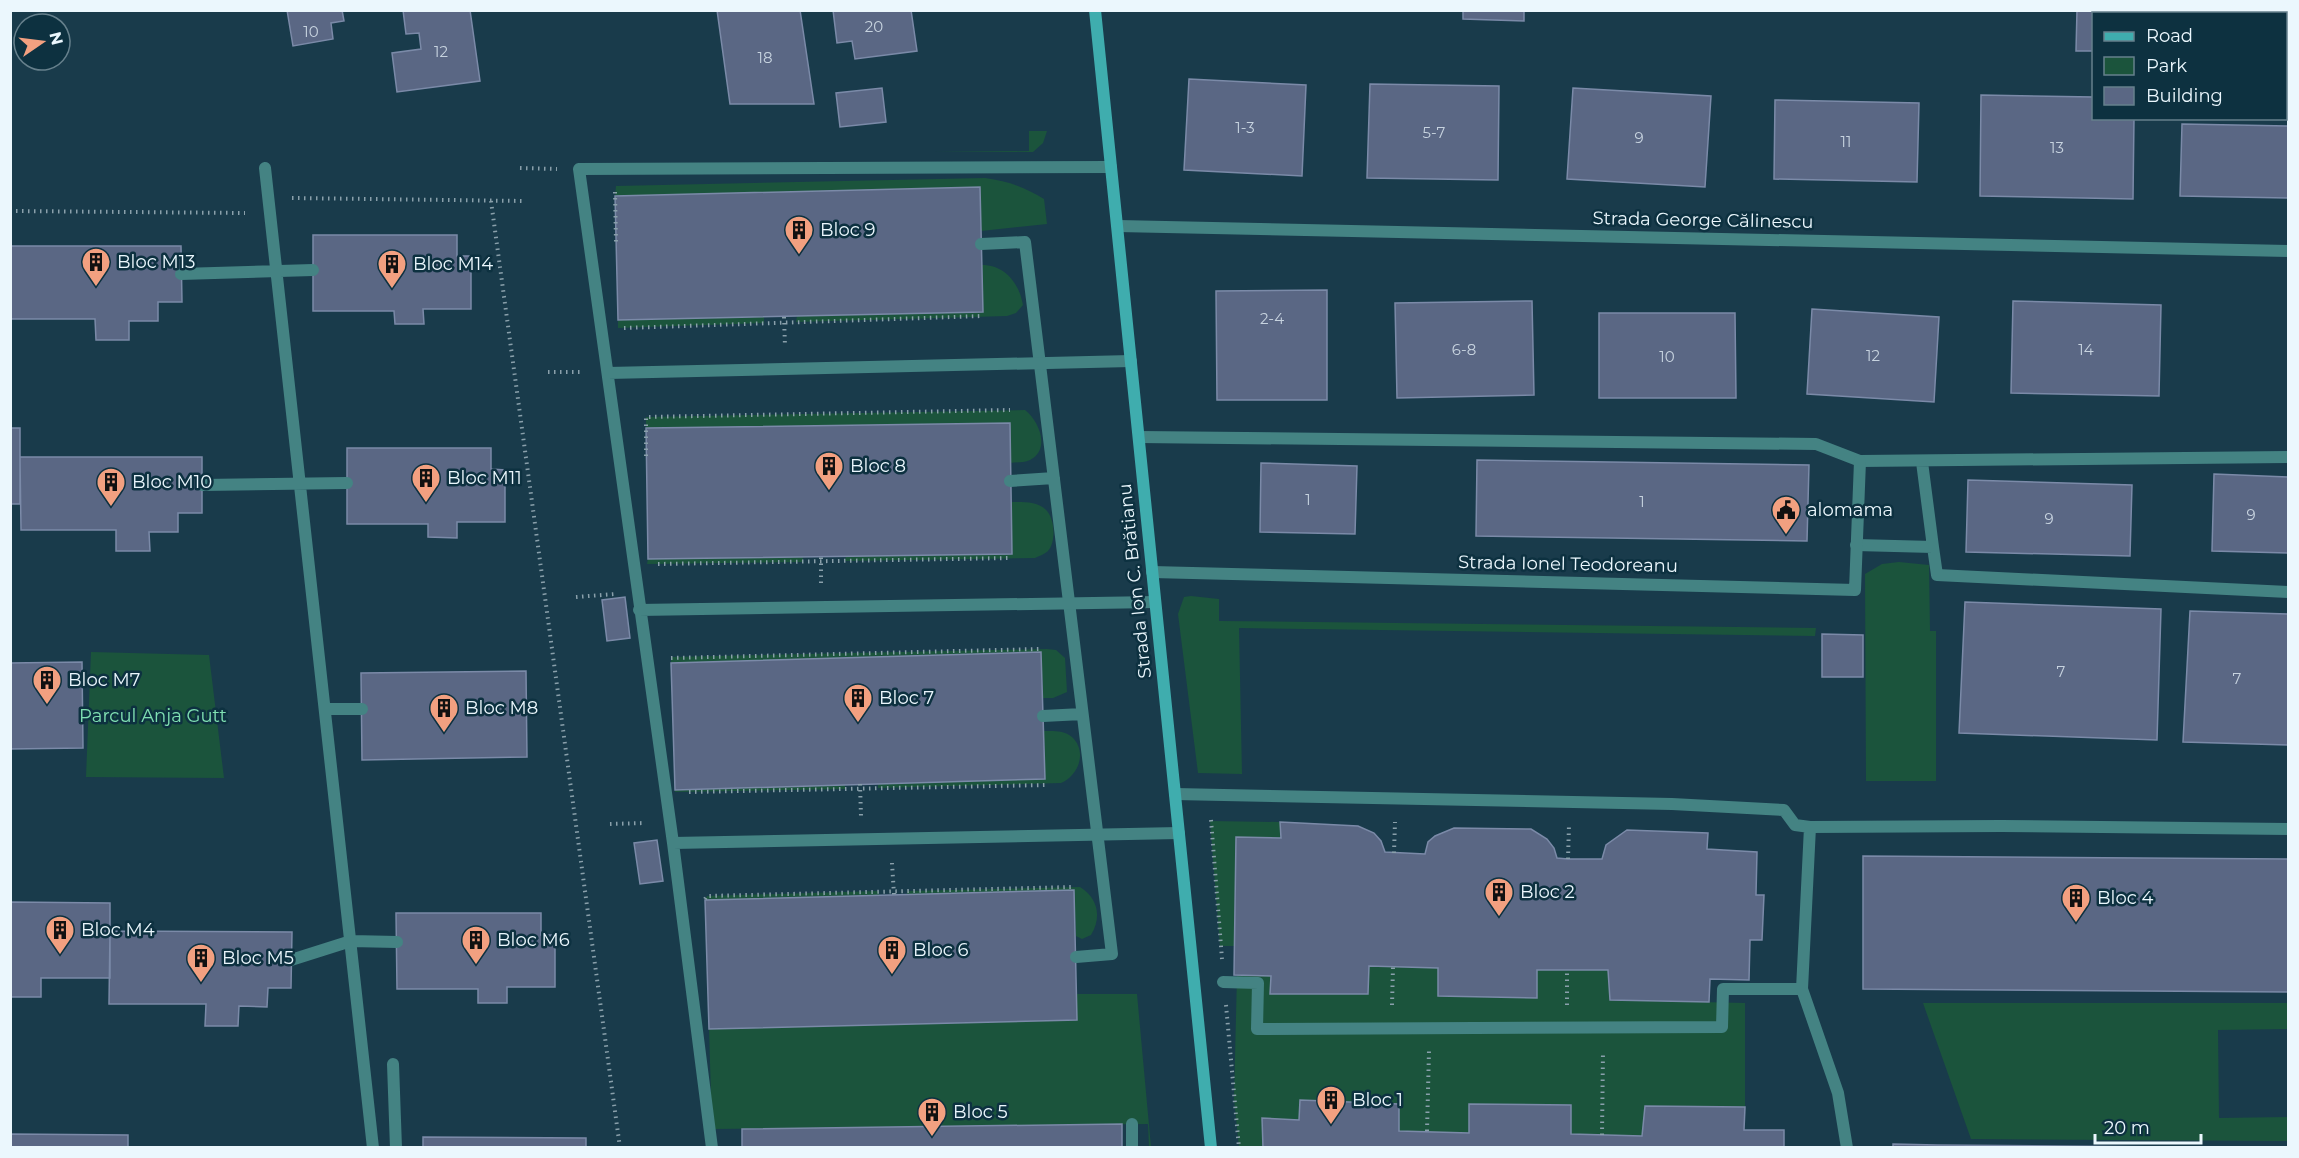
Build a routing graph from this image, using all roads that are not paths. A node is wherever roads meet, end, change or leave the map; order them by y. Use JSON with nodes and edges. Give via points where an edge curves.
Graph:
{"nodes":[{"id":1,"x":1095,"y":10,"type":"edge"},
{"id":2,"x":1111,"y":167,"type":"junction"},
{"id":3,"x":265,"y":168,"type":"dead end"},
{"id":4,"x":1118,"y":226,"type":"junction"},
{"id":5,"x":981,"y":244,"type":"dead end"},
{"id":6,"x":2289,"y":251,"type":"edge"},
{"id":7,"x":277,"y":270,"type":"junction"},
{"id":8,"x":313,"y":270,"type":"dead end"},
{"id":9,"x":182,"y":274,"type":"dead end"},
{"id":10,"x":1131,"y":361,"type":"junction"},
{"id":11,"x":1039,"y":364,"type":"junction"},
{"id":12,"x":608,"y":373,"type":"junction"},
{"id":13,"x":1139,"y":437,"type":"junction"},
{"id":14,"x":2289,"y":457,"type":"edge"},
{"id":15,"x":1860,"y":461,"type":"junction"},
{"id":16,"x":1922,"y":462,"type":"junction"},
{"id":17,"x":1054,"y":478,"type":"junction"},
{"id":18,"x":1010,"y":481,"type":"dead end"},
{"id":19,"x":347,"y":483,"type":"dead end"},
{"id":20,"x":300,"y":484,"type":"junction"},
{"id":21,"x":202,"y":485,"type":"dead end"},
{"id":22,"x":1856,"y":545,"type":"junction"},
{"id":23,"x":1933,"y":547,"type":"junction"},
{"id":24,"x":1152,"y":572,"type":"junction"},
{"id":25,"x":2289,"y":592,"type":"edge"},
{"id":26,"x":1155,"y":602,"type":"junction"},
{"id":27,"x":1070,"y":603,"type":"junction"},
{"id":28,"x":639,"y":610,"type":"junction"},
{"id":29,"x":325,"y":709,"type":"junction"},
{"id":30,"x":362,"y":709,"type":"dead end"},
{"id":31,"x":1082,"y":714,"type":"junction"},
{"id":32,"x":1043,"y":716,"type":"dead end"},
{"id":33,"x":1175,"y":795,"type":"junction"},
{"id":34,"x":1810,"y":826,"type":"junction"},
{"id":35,"x":2289,"y":829,"type":"edge"},
{"id":36,"x":1179,"y":833,"type":"junction"},
{"id":37,"x":1099,"y":835,"type":"junction"},
{"id":38,"x":673,"y":843,"type":"junction"},
{"id":39,"x":351,"y":941,"type":"junction"},
{"id":40,"x":397,"y":942,"type":"dead end"},
{"id":41,"x":1076,"y":957,"type":"dead end"},
{"id":42,"x":291,"y":960,"type":"dead end"},
{"id":43,"x":1223,"y":982,"type":"road end"},
{"id":44,"x":1802,"y":989,"type":"junction"},
{"id":45,"x":393,"y":1064,"type":"dead end"},
{"id":46,"x":1132,"y":1125,"type":"dead end"},
{"id":47,"x":373,"y":1148,"type":"edge"},
{"id":48,"x":396,"y":1148,"type":"edge"},
{"id":49,"x":712,"y":1148,"type":"edge"},
{"id":50,"x":1132,"y":1148,"type":"edge"},
{"id":51,"x":1211,"y":1148,"type":"edge"},
{"id":52,"x":1847,"y":1148,"type":"edge"}],
"edges":[{"from":1,"to":2,"type":"street","name":"Strada Ion C. Brătianu"},
{"from":2,"to":4,"type":"street","name":"Strada Ion C. Brătianu"},
{"from":2,"to":12,"type":"street","via":[[579,169]]},
{"from":3,"to":7,"type":"street"},
{"from":4,"to":6,"type":"street","name":"Strada George Călinescu"},
{"from":4,"to":10,"type":"street","name":"Strada Ion C. Brătianu"},
{"from":5,"to":11,"type":"street","via":[[1025,242]]},
{"from":7,"to":8,"type":"street"},
{"from":7,"to":9,"type":"street"},
{"from":7,"to":20,"type":"street"},
{"from":10,"to":11,"type":"street"},
{"from":10,"to":13,"type":"street","name":"Strada Ion C. Brătianu"},
{"from":11,"to":12,"type":"street"},
{"from":11,"to":17,"type":"street"},
{"from":12,"to":28,"type":"street"},
{"from":13,"to":15,"type":"street","via":[[1816,444]]},
{"from":13,"to":24,"type":"street","name":"Strada Ion C. Brătianu"},
{"from":14,"to":16,"type":"street"},
{"from":15,"to":16,"type":"street"},
{"from":15,"to":22,"type":"street","name":"Strada Ionel Teodoreanu"},
{"from":16,"to":23,"type":"street"},
{"from":17,"to":18,"type":"street"},
{"from":17,"to":27,"type":"street"},
{"from":19,"to":20,"type":"street"},
{"from":20,"to":21,"type":"street"},
{"from":20,"to":29,"type":"street"},
{"from":22,"to":23,"type":"street"},
{"from":22,"to":24,"type":"street","name":"Strada Ionel Teodoreanu","via":[[1855,590]]},
{"from":23,"to":25,"type":"street","via":[[1937,575]]},
{"from":24,"to":26,"type":"street","name":"Strada Ion C. Brătianu"},
{"from":26,"to":27,"type":"street"},
{"from":26,"to":33,"type":"street","name":"Strada Ion C. Brătianu"},
{"from":27,"to":28,"type":"street"},
{"from":27,"to":31,"type":"street"},
{"from":28,"to":38,"type":"street"},
{"from":29,"to":30,"type":"street"},
{"from":29,"to":39,"type":"street"},
{"from":31,"to":32,"type":"street"},
{"from":31,"to":37,"type":"street"},
{"from":33,"to":34,"type":"street","via":[[1672,804],[1784,810],[1795,825]]},
{"from":33,"to":36,"type":"street","name":"Strada Ion C. Brătianu"},
{"from":34,"to":35,"type":"street"},
{"from":34,"to":44,"type":"street"},
{"from":36,"to":37,"type":"street"},
{"from":36,"to":51,"type":"street","name":"Strada Ion C. Brătianu"},
{"from":37,"to":38,"type":"street"},
{"from":37,"to":41,"type":"street","via":[[1112,954]]},
{"from":38,"to":49,"type":"street"},
{"from":39,"to":40,"type":"street"},
{"from":39,"to":42,"type":"street"},
{"from":39,"to":47,"type":"street"},
{"from":43,"to":44,"type":"street","via":[[1258,983],[1257,1029],[1722,1027],[1723,988]]},
{"from":44,"to":52,"type":"street","via":[[1838,1093]]},
{"from":45,"to":48,"type":"street"},
{"from":46,"to":50,"type":"street"}]}
